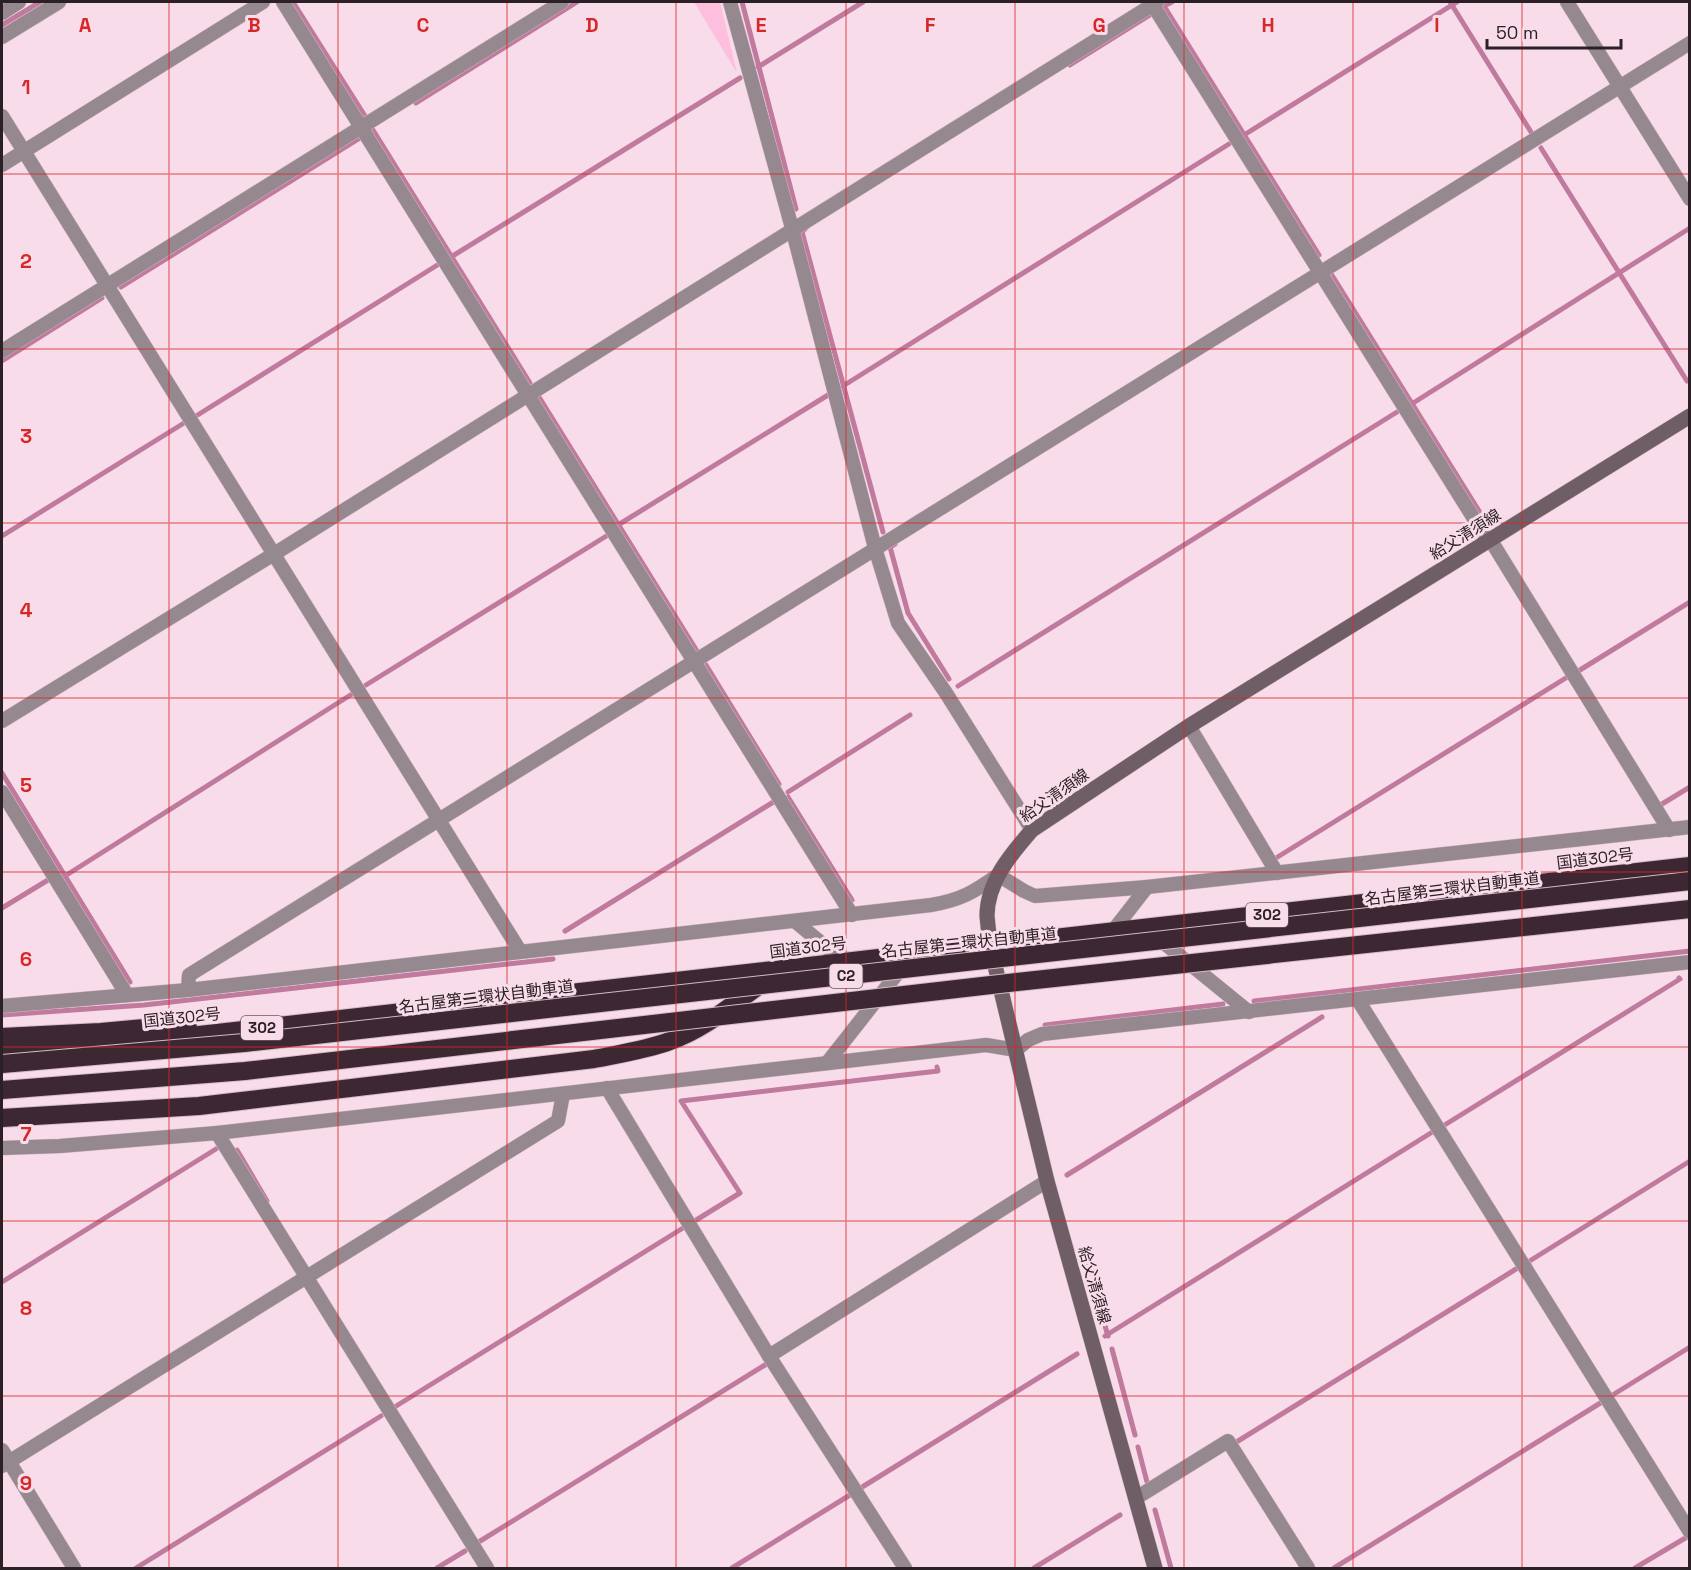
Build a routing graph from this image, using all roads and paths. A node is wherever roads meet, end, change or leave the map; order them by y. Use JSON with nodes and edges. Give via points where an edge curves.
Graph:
{"nodes":[{"id":1,"x":19,"y":2,"type":"edge"},
{"id":2,"x":59,"y":2,"type":"edge"},
{"id":3,"x":263,"y":2,"type":"edge"},
{"id":4,"x":283,"y":2,"type":"edge"},
{"id":5,"x":562,"y":2,"type":"edge"},
{"id":6,"x":730,"y":2,"type":"edge"},
{"id":7,"x":1567,"y":2,"type":"edge"},
{"id":8,"x":1153,"y":3,"type":"edge"},
{"id":9,"x":2,"y":13,"type":"edge"},
{"id":10,"x":2,"y":37,"type":"edge"},
{"id":11,"x":1689,"y":44,"type":"edge"},
{"id":12,"x":1620,"y":87,"type":"junction"},
{"id":13,"x":2,"y":116,"type":"edge"},
{"id":14,"x":361,"y":126,"type":"junction"},
{"id":15,"x":23,"y":151,"type":"junction"},
{"id":16,"x":2,"y":165,"type":"edge"},
{"id":17,"x":1689,"y":199,"type":"edge"},
{"id":18,"x":792,"y":228,"type":"junction"},
{"id":19,"x":1320,"y":273,"type":"junction"},
{"id":20,"x":107,"y":285,"type":"junction"},
{"id":21,"x":2,"y":351,"type":"edge"},
{"id":22,"x":528,"y":394,"type":"junction"},
{"id":23,"x":1689,"y":416,"type":"edge"},
{"id":24,"x":1489,"y":540,"type":"junction"},
{"id":25,"x":875,"y":548,"type":"junction"},
{"id":26,"x":274,"y":554,"type":"junction"},
{"id":27,"x":694,"y":661,"type":"junction"},
{"id":28,"x":2,"y":721,"type":"edge"},
{"id":29,"x":1189,"y":726,"type":"junction"},
{"id":30,"x":2,"y":792,"type":"edge"},
{"id":31,"x":438,"y":820,"type":"junction"},
{"id":32,"x":1689,"y":827,"type":"edge"},
{"id":33,"x":1032,"y":830,"type":"junction"},
{"id":34,"x":1669,"y":830,"type":"junction"},
{"id":35,"x":1689,"y":866,"type":"edge"},
{"id":36,"x":1276,"y":873,"type":"junction"},
{"id":37,"x":998,"y":875,"type":"junction"},
{"id":38,"x":1689,"y":881,"type":"edge"},
{"id":39,"x":1147,"y":887,"type":"junction"},
{"id":40,"x":1689,"y":909,"type":"edge"},
{"id":41,"x":852,"y":915,"type":"junction"},
{"id":42,"x":796,"y":922,"type":"junction"},
{"id":43,"x":1146,"y":928,"type":"junction"},
{"id":44,"x":1112,"y":932,"type":"junction"},
{"id":45,"x":990,"y":945,"type":"junction"},
{"id":46,"x":520,"y":951,"type":"junction"},
{"id":47,"x":912,"y":954,"type":"junction"},
{"id":48,"x":844,"y":962,"type":"junction"},
{"id":49,"x":1689,"y":962,"type":"edge"},
{"id":50,"x":780,"y":970,"type":"junction"},
{"id":51,"x":188,"y":990,"type":"junction"},
{"id":52,"x":127,"y":996,"type":"junction"},
{"id":53,"x":522,"y":999,"type":"junction"},
{"id":54,"x":1358,"y":1000,"type":"junction"},
{"id":55,"x":2,"y":1006,"type":"edge"},
{"id":56,"x":1249,"y":1011,"type":"junction"},
{"id":57,"x":2,"y":1037,"type":"edge"},
{"id":58,"x":1016,"y":1050,"type":"junction"},
{"id":59,"x":2,"y":1051,"type":"edge"},
{"id":60,"x":827,"y":1063,"type":"junction"},
{"id":61,"x":2,"y":1064,"type":"edge"},
{"id":62,"x":607,"y":1088,"type":"junction"},
{"id":63,"x":2,"y":1090,"type":"edge"},
{"id":64,"x":563,"y":1094,"type":"junction"},
{"id":65,"x":2,"y":1118,"type":"edge"},
{"id":66,"x":217,"y":1133,"type":"junction"},
{"id":67,"x":2,"y":1148,"type":"edge"},
{"id":68,"x":1047,"y":1181,"type":"junction"},
{"id":69,"x":306,"y":1277,"type":"junction"},
{"id":70,"x":769,"y":1356,"type":"junction"},
{"id":71,"x":4,"y":1459,"type":"edge"},
{"id":72,"x":1136,"y":1498,"type":"junction"},
{"id":73,"x":1689,"y":1532,"type":"edge"},
{"id":74,"x":74,"y":1569,"type":"edge"},
{"id":75,"x":487,"y":1569,"type":"edge"},
{"id":76,"x":905,"y":1569,"type":"edge"},
{"id":77,"x":1155,"y":1569,"type":"edge"},
{"id":78,"x":1308,"y":1569,"type":"edge"}],
"edges":[{"from":1,"to":9,"type":"street"},
{"from":2,"to":10,"type":"street"},
{"from":3,"to":15,"type":"street"},
{"from":4,"to":14,"type":"street"},
{"from":5,"to":14,"type":"street"},
{"from":6,"to":18,"type":"street"},
{"from":7,"to":12,"type":"street"},
{"from":8,"to":18,"type":"street"},
{"from":8,"to":19,"type":"street"},
{"from":11,"to":12,"type":"street"},
{"from":12,"to":17,"type":"street"},
{"from":12,"to":19,"type":"street"},
{"from":13,"to":15,"type":"street"},
{"from":14,"to":20,"type":"street"},
{"from":14,"to":22,"type":"street"},
{"from":15,"to":16,"type":"street"},
{"from":15,"to":20,"type":"street"},
{"from":18,"to":22,"type":"street"},
{"from":18,"to":25,"type":"street"},
{"from":19,"to":24,"type":"street"},
{"from":19,"to":25,"type":"street"},
{"from":20,"to":21,"type":"street"},
{"from":20,"to":26,"type":"street"},
{"from":22,"to":26,"type":"street"},
{"from":22,"to":27,"type":"street"},
{"from":23,"to":24,"type":"main road","name":"給父清須線"},
{"from":24,"to":29,"type":"main road","name":"給父清須線"},
{"from":24,"to":34,"type":"street"},
{"from":25,"to":27,"type":"street"},
{"from":25,"to":33,"type":"street","via":[[898,623]]},
{"from":26,"to":28,"type":"street"},
{"from":26,"to":31,"type":"street"},
{"from":27,"to":31,"type":"street"},
{"from":27,"to":41,"type":"street"},
{"from":29,"to":33,"type":"main road","name":"給父清須線"},
{"from":29,"to":36,"type":"street"},
{"from":30,"to":52,"type":"street"},
{"from":31,"to":46,"type":"street"},
{"from":31,"to":51,"type":"street","via":[[189,975]]},
{"from":32,"to":34,"type":"street"},
{"from":33,"to":37,"type":"main road","name":"給父清須線"},
{"from":34,"to":36,"type":"street"},
{"from":35,"to":43,"type":"highway","name":"国道302号","number":"302"},
{"from":36,"to":39,"type":"street"},
{"from":37,"to":39,"type":"street","via":[[1035,896]]},
{"from":37,"to":41,"type":"street","via":[[955,901]]},
{"from":37,"to":45,"type":"main road","name":"給父清須線","via":[[987,914]]},
{"from":38,"to":61,"type":"highway","name":"名古屋第二環状自動車道","number":"C2","bridge":true,"via":[[244,1044]]},
{"from":39,"to":44,"type":"street"},
{"from":40,"to":63,"type":"highway","number":"C2","bridge":true,"via":[[245,1071]]},
{"from":41,"to":42,"type":"street"},
{"from":42,"to":46,"type":"street"},
{"from":42,"to":48,"type":"street"},
{"from":43,"to":44,"type":"highway","name":"国道302号","number":"302"},
{"from":43,"to":56,"type":"street"},
{"from":44,"to":45,"type":"highway","name":"国道302号","number":"302"},
{"from":45,"to":47,"type":"highway","name":"国道302号","number":"302"},
{"from":45,"to":58,"type":"main road","name":"給父清須線"},
{"from":46,"to":51,"type":"street"},
{"from":47,"to":48,"type":"highway","name":"国道302号","number":"302"},
{"from":47,"to":60,"type":"street"},
{"from":48,"to":50,"type":"highway","name":"国道302号","number":"302"},
{"from":49,"to":54,"type":"street"},
{"from":50,"to":53,"type":"highway","name":"国道302号","number":"302"},
{"from":50,"to":65,"type":"highway","via":[[706,1024],[672,1041],[594,1059],[199,1106]]},
{"from":51,"to":52,"type":"street"},
{"from":52,"to":55,"type":"street"},
{"from":53,"to":57,"type":"highway","via":[[356,1007],[101,1032]]},
{"from":53,"to":59,"type":"highway","name":"国道302号","number":"302","via":[[102,1046]]},
{"from":54,"to":56,"type":"street"},
{"from":54,"to":73,"type":"street"},
{"from":56,"to":58,"type":"street","via":[[1042,1034]]},
{"from":58,"to":60,"type":"street","via":[[986,1045]]},
{"from":58,"to":68,"type":"main road","name":"給父清須線"},
{"from":60,"to":62,"type":"street"},
{"from":62,"to":64,"type":"street"},
{"from":62,"to":70,"type":"street"},
{"from":64,"to":66,"type":"street"},
{"from":64,"to":69,"type":"street","via":[[558,1120]]},
{"from":66,"to":67,"type":"street"},
{"from":66,"to":69,"type":"street"},
{"from":68,"to":70,"type":"street"},
{"from":68,"to":72,"type":"main road","name":"給父清須線"},
{"from":69,"to":71,"type":"street"},
{"from":69,"to":75,"type":"street"},
{"from":70,"to":76,"type":"street"},
{"from":71,"to":74,"type":"street"},
{"from":72,"to":77,"type":"main road","name":"給父清須線"},
{"from":72,"to":78,"type":"street","via":[[1228,1440]]}]}
